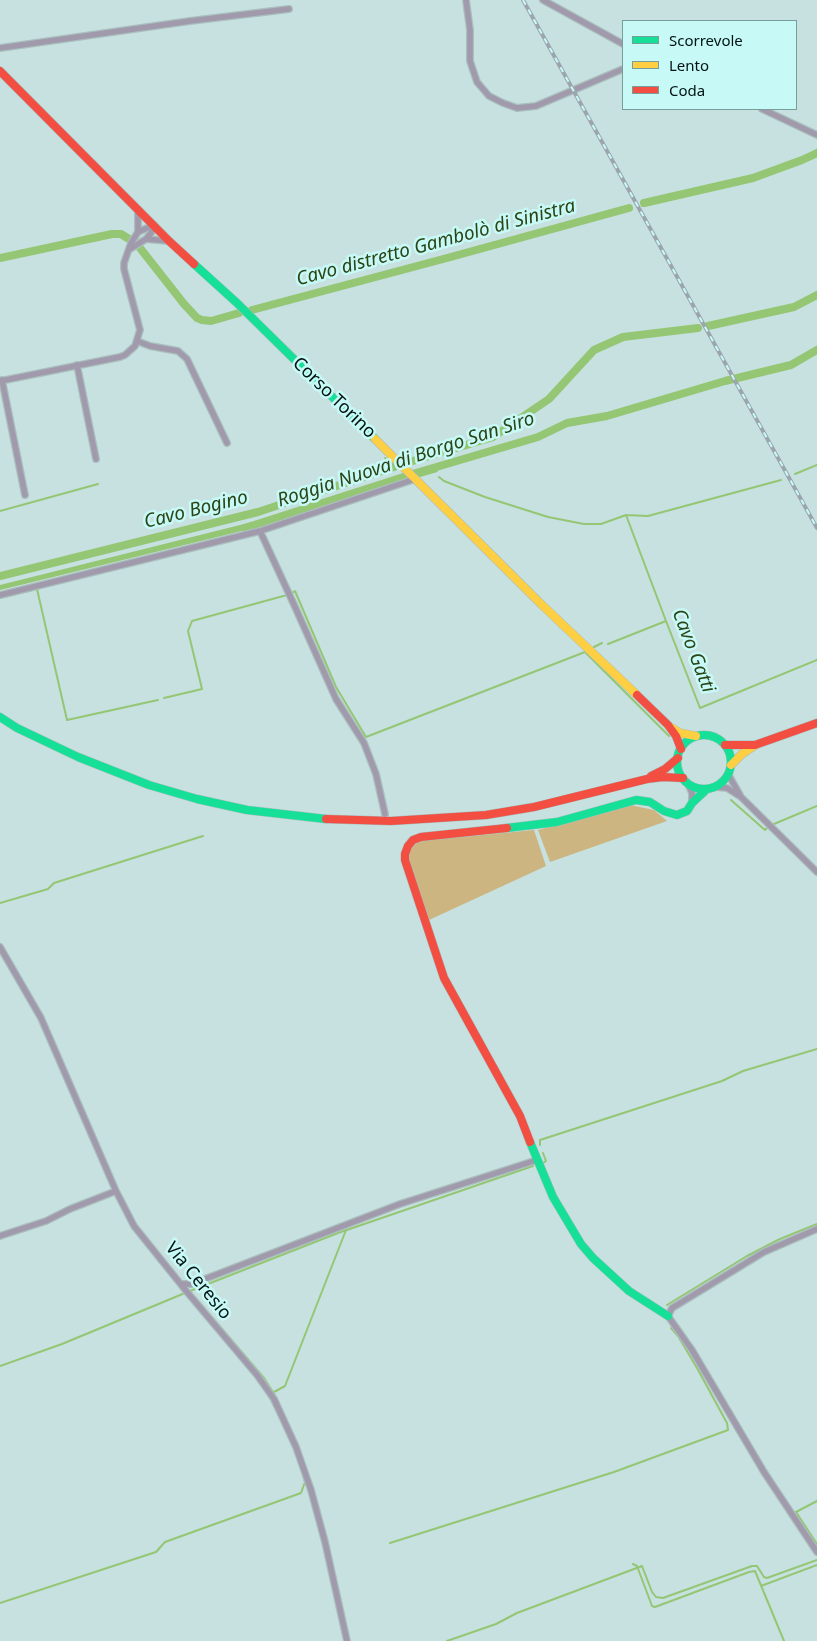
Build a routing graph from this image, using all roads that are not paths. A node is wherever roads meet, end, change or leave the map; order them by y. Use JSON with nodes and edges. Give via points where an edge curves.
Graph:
{"nodes":[{"id":1,"x":466,"y":0,"type":"edge"},
{"id":2,"x":543,"y":0,"type":"edge"},
{"id":3,"x":289,"y":9,"type":"dead end"},
{"id":4,"x":622,"y":43,"type":"edge"},
{"id":5,"x":0,"y":48,"type":"edge"},
{"id":6,"x":622,"y":69,"type":"edge"},
{"id":7,"x":0,"y":71,"type":"edge"},
{"id":8,"x":764,"y":110,"type":"edge"},
{"id":9,"x":817,"y":135,"type":"edge"},
{"id":10,"x":138,"y":210,"type":"junction"},
{"id":11,"x":154,"y":225,"type":"junction"},
{"id":12,"x":138,"y":232,"type":"junction"},
{"id":13,"x":146,"y":239,"type":"junction"},
{"id":14,"x":169,"y":241,"type":"junction"},
{"id":15,"x":130,"y":249,"type":"junction"},
{"id":16,"x":137,"y":341,"type":"junction"},
{"id":17,"x":77,"y":365,"type":"junction"},
{"id":18,"x":1,"y":380,"type":"edge"},
{"id":19,"x":227,"y":443,"type":"dead end"},
{"id":20,"x":96,"y":459,"type":"dead end"},
{"id":21,"x":415,"y":478,"type":"junction"},
{"id":22,"x":25,"y":495,"type":"dead end"},
{"id":23,"x":260,"y":531,"type":"junction"},
{"id":24,"x":0,"y":595,"type":"edge"},
{"id":25,"x":0,"y":717,"type":"edge"},
{"id":26,"x":817,"y":723,"type":"edge"},
{"id":27,"x":668,"y":725,"type":"junction"},
{"id":28,"x":696,"y":737,"type":"junction"},
{"id":29,"x":725,"y":745,"type":"junction"},
{"id":30,"x":755,"y":745,"type":"junction"},
{"id":31,"x":681,"y":749,"type":"junction"},
{"id":32,"x":678,"y":758,"type":"junction"},
{"id":33,"x":731,"y":765,"type":"junction"},
{"id":34,"x":728,"y":774,"type":"junction"},
{"id":35,"x":647,"y":779,"type":"junction"},
{"id":36,"x":685,"y":781,"type":"junction"},
{"id":37,"x":716,"y":787,"type":"junction"},
{"id":38,"x":707,"y":789,"type":"junction"},
{"id":39,"x":741,"y":797,"type":"junction"},
{"id":40,"x":692,"y":803,"type":"junction"},
{"id":41,"x":385,"y":814,"type":"dead end"},
{"id":42,"x":817,"y":872,"type":"edge"},
{"id":43,"x":0,"y":947,"type":"edge"},
{"id":44,"x":537,"y":1160,"type":"junction"},
{"id":45,"x":116,"y":1191,"type":"junction"},
{"id":46,"x":817,"y":1229,"type":"edge"},
{"id":47,"x":0,"y":1236,"type":"edge"},
{"id":48,"x":181,"y":1284,"type":"junction"},
{"id":49,"x":668,"y":1316,"type":"junction"},
{"id":50,"x":817,"y":1552,"type":"edge"},
{"id":51,"x":346,"y":1641,"type":"edge"}],
"edges":[{"from":1,"to":6,"type":"street","via":[[470,61],[477,82],[489,96],[502,103],[517,108],[536,106]]},
{"from":2,"to":4,"type":"street"},
{"from":3,"to":5,"type":"street"},
{"from":7,"to":10,"type":"main road","name":"Corso Torino"},
{"from":8,"to":9,"type":"street"},
{"from":10,"to":11,"type":"main road","name":"Corso Torino"},
{"from":10,"to":12,"type":"street"},
{"from":11,"to":12,"type":"street"},
{"from":11,"to":13,"type":"street"},
{"from":11,"to":14,"type":"main road","name":"Corso Torino"},
{"from":12,"to":15,"type":"street"},
{"from":13,"to":14,"type":"street"},
{"from":13,"to":15,"type":"street"},
{"from":14,"to":21,"type":"main road","name":"Corso Torino"},
{"from":15,"to":16,"type":"street","via":[[124,269],[140,330]]},
{"from":16,"to":17,"type":"street","via":[[125,355]]},
{"from":16,"to":19,"type":"street","via":[[178,351],[187,359]]},
{"from":17,"to":18,"type":"street"},
{"from":17,"to":20,"type":"street"},
{"from":18,"to":22,"type":"street"},
{"from":21,"to":23,"type":"street"},
{"from":21,"to":27,"type":"main road","name":"Corso Torino"},
{"from":23,"to":24,"type":"street"},
{"from":23,"to":41,"type":"street","via":[[336,699],[364,743],[376,774]]},
{"from":25,"to":35,"type":"main road","via":[[78,757],[149,785],[246,810],[319,819],[440,820],[534,807]]},
{"from":26,"to":30,"type":"main road"},
{"from":27,"to":28,"type":"main road","name":"Corso Torino","via":[[680,733]]},
{"from":27,"to":31,"type":"main road","name":"Corso Torino"},
{"from":28,"to":29,"type":"main road","via":[[712,736]]},
{"from":28,"to":31,"type":"main road"},
{"from":29,"to":30,"type":"main road"},
{"from":29,"to":33,"type":"main road"},
{"from":30,"to":33,"type":"main road"},
{"from":31,"to":32,"type":"main road"},
{"from":32,"to":35,"type":"main road"},
{"from":32,"to":36,"type":"main road","via":[[678,768]]},
{"from":33,"to":34,"type":"main road"},
{"from":34,"to":37,"type":"main road"},
{"from":34,"to":39,"type":"street"},
{"from":35,"to":36,"type":"main road","via":[[663,777]]},
{"from":36,"to":38,"type":"main road"},
{"from":36,"to":40,"type":"street","via":[[692,793]]},
{"from":37,"to":38,"type":"main road"},
{"from":37,"to":39,"type":"street","via":[[727,788]]},
{"from":38,"to":40,"type":"main road"},
{"from":39,"to":42,"type":"street"},
{"from":40,"to":44,"type":"main road","via":[[688,811],[677,816],[643,800],[630,801],[557,822],[430,835],[413,840],[408,846],[405,860],[444,978],[520,1116]]},
{"from":43,"to":45,"type":"street","name":"Via Ceresio","via":[[40,1018]]},
{"from":44,"to":48,"type":"street","via":[[400,1204],[192,1284]]},
{"from":44,"to":49,"type":"main road","via":[[553,1197],[581,1244],[629,1291]]},
{"from":45,"to":47,"type":"street","via":[[46,1222]]},
{"from":45,"to":48,"type":"street","name":"Via Ceresio","via":[[134,1226]]},
{"from":46,"to":49,"type":"street","via":[[756,1257],[672,1308]]},
{"from":48,"to":51,"type":"street","name":"Via Ceresio","via":[[257,1375],[286,1424],[323,1534]]},
{"from":49,"to":50,"type":"street"}]}
